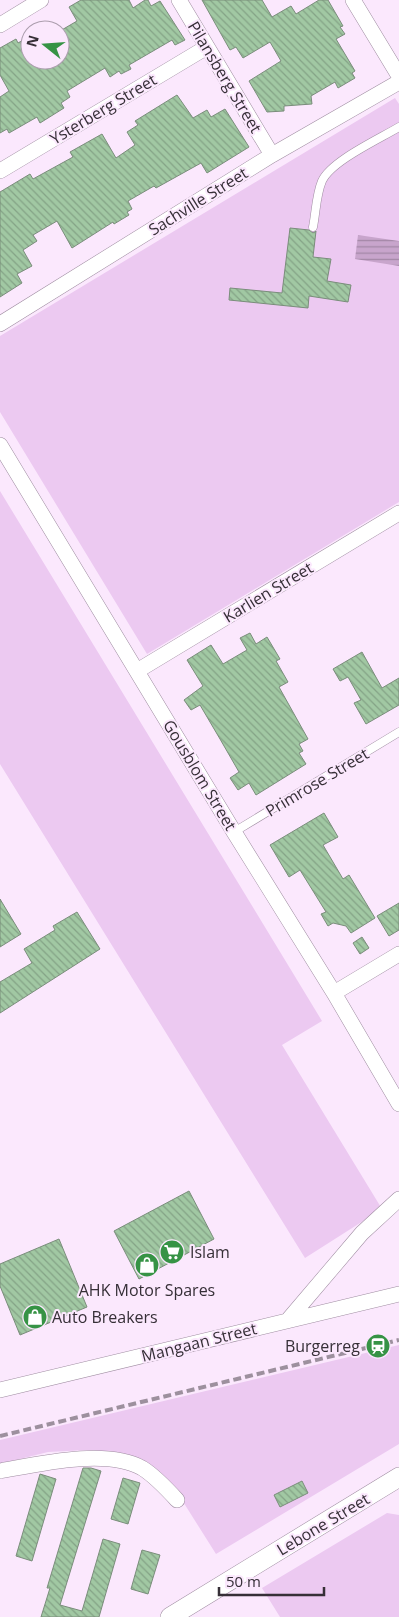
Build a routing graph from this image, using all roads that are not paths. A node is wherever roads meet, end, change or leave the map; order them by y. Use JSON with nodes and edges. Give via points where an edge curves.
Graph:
{"nodes":[{"id":1,"x":40,"y":0,"type":"edge"},
{"id":2,"x":179,"y":0,"type":"edge"},
{"id":3,"x":353,"y":0,"type":"edge"},
{"id":4,"x":0,"y":25,"type":"edge"},
{"id":5,"x":207,"y":47,"type":"junction"},
{"id":6,"x":399,"y":76,"type":"edge"},
{"id":7,"x":399,"y":82,"type":"edge"},
{"id":8,"x":399,"y":127,"type":"edge"},
{"id":9,"x":272,"y":155,"type":"junction"},
{"id":10,"x":0,"y":171,"type":"edge"},
{"id":11,"x":313,"y":227,"type":"dead end"},
{"id":12,"x":0,"y":324,"type":"edge"},
{"id":13,"x":0,"y":445,"type":"edge"},
{"id":14,"x":399,"y":513,"type":"edge"},
{"id":15,"x":136,"y":671,"type":"junction"},
{"id":16,"x":399,"y":732,"type":"edge"},
{"id":17,"x":234,"y":832,"type":"junction"},
{"id":18,"x":399,"y":954,"type":"edge"},
{"id":19,"x":334,"y":993,"type":"junction"},
{"id":20,"x":399,"y":1104,"type":"edge"},
{"id":21,"x":399,"y":1199,"type":"edge"},
{"id":22,"x":399,"y":1294,"type":"edge"},
{"id":23,"x":288,"y":1320,"type":"junction"},
{"id":24,"x":0,"y":1390,"type":"edge"},
{"id":25,"x":0,"y":1471,"type":"edge"},
{"id":26,"x":399,"y":1477,"type":"edge"},
{"id":27,"x":176,"y":1500,"type":"dead end"},
{"id":28,"x":170,"y":1617,"type":"edge"}],
"edges":[{"from":1,"to":4,"type":"street"},
{"from":2,"to":5,"type":"street","name":"Pilansberg Street"},
{"from":3,"to":6,"type":"street"},
{"from":5,"to":9,"type":"street","name":"Pilansberg Street"},
{"from":5,"to":10,"type":"street","name":"Ysterberg Street"},
{"from":7,"to":9,"type":"street","name":"Sachville Street"},
{"from":8,"to":11,"type":"lane","via":[[333,166],[318,191]]},
{"from":9,"to":12,"type":"street","name":"Sachville Street"},
{"from":13,"to":15,"type":"street","name":"Gousblom Street"},
{"from":14,"to":15,"type":"street","name":"Karlien Street"},
{"from":15,"to":17,"type":"street","name":"Gousblom Street"},
{"from":16,"to":17,"type":"lane","name":"Primrose Street"},
{"from":17,"to":19,"type":"street","name":"Gousblom Street"},
{"from":18,"to":19,"type":"street"},
{"from":19,"to":20,"type":"street","name":"Gousblom Street"},
{"from":21,"to":23,"type":"street","via":[[362,1233]]},
{"from":22,"to":23,"type":"street","name":"Mangaan Street"},
{"from":23,"to":24,"type":"street","name":"Mangaan Street"},
{"from":25,"to":27,"type":"street","via":[[58,1460],[119,1461],[142,1468]]},
{"from":26,"to":28,"type":"street","name":"Lebone Street"}]}
